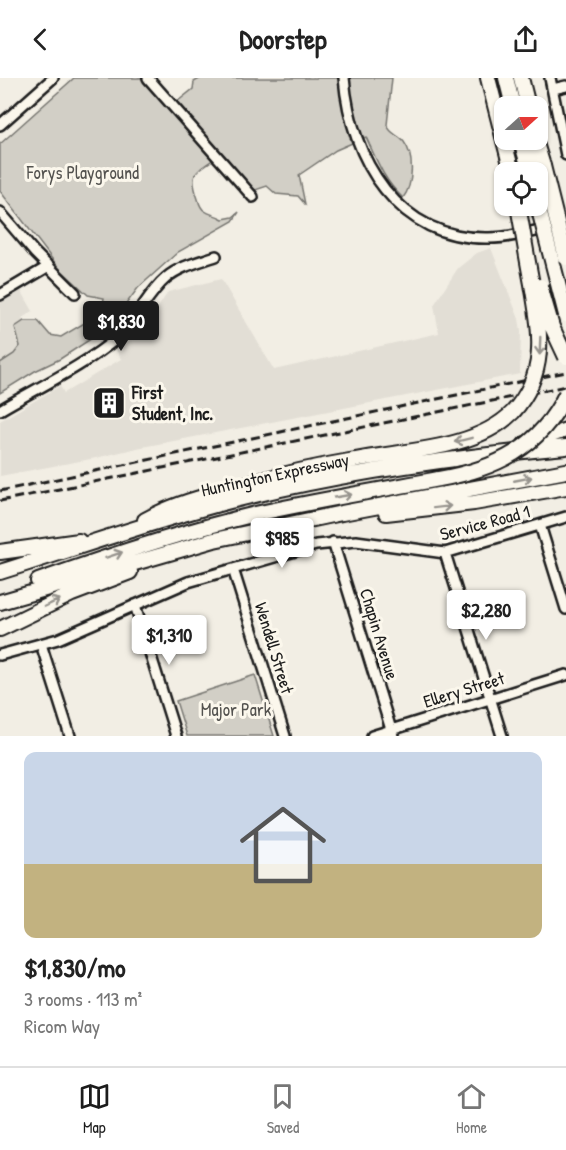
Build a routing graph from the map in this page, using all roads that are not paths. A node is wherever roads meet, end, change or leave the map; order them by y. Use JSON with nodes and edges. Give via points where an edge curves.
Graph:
{"nodes":[{"id":1,"x":53,"y":78,"type":"edge"},
{"id":2,"x":148,"y":78,"type":"edge"},
{"id":3,"x":344,"y":78,"type":"edge"},
{"id":4,"x":488,"y":78,"type":"edge"},
{"id":5,"x":506,"y":78,"type":"edge"},
{"id":6,"x":521,"y":78,"type":"edge"},
{"id":7,"x":550,"y":78,"type":"edge"},
{"id":8,"x":566,"y":86,"type":"edge"},
{"id":9,"x":552,"y":89,"type":"junction"},
{"id":10,"x":510,"y":96,"type":"edge"},
{"id":11,"x":526,"y":96,"type":"edge"},
{"id":12,"x":0,"y":125,"type":"edge"},
{"id":13,"x":538,"y":150,"type":"edge"},
{"id":14,"x":566,"y":155,"type":"edge"},
{"id":15,"x":509,"y":162,"type":"edge"},
{"id":16,"x":253,"y":197,"type":"dead end"},
{"id":17,"x":0,"y":212,"type":"edge"},
{"id":18,"x":521,"y":216,"type":"edge"},
{"id":19,"x":522,"y":216,"type":"edge"},
{"id":20,"x":541,"y":216,"type":"edge"},
{"id":21,"x":566,"y":224,"type":"edge"},
{"id":22,"x":216,"y":256,"type":"dead end"},
{"id":23,"x":566,"y":258,"type":"edge"},
{"id":24,"x":49,"y":266,"type":"junction"},
{"id":25,"x":75,"y":293,"type":"dead end"},
{"id":26,"x":0,"y":295,"type":"edge"},
{"id":27,"x":566,"y":315,"type":"edge"},
{"id":28,"x":566,"y":357,"type":"edge"},
{"id":29,"x":566,"y":394,"type":"edge"},
{"id":30,"x":0,"y":410,"type":"edge"},
{"id":31,"x":566,"y":430,"type":"edge"},
{"id":32,"x":566,"y":447,"type":"edge"},
{"id":33,"x":496,"y":453,"type":"junction"},
{"id":34,"x":566,"y":471,"type":"edge"},
{"id":35,"x":566,"y":487,"type":"edge"},
{"id":36,"x":342,"y":513,"type":"junction"},
{"id":37,"x":566,"y":517,"type":"edge"},
{"id":38,"x":540,"y":525,"type":"junction"},
{"id":39,"x":121,"y":533,"type":"junction"},
{"id":40,"x":105,"y":538,"type":"junction"},
{"id":41,"x":333,"y":542,"type":"junction"},
{"id":42,"x":198,"y":544,"type":"junction"},
{"id":43,"x":0,"y":552,"type":"edge"},
{"id":44,"x":445,"y":553,"type":"junction"},
{"id":45,"x":233,"y":569,"type":"junction"},
{"id":46,"x":0,"y":572,"type":"edge"},
{"id":47,"x":0,"y":599,"type":"edge"},
{"id":48,"x":135,"y":605,"type":"junction"},
{"id":49,"x":566,"y":609,"type":"edge"},
{"id":50,"x":0,"y":629,"type":"edge"},
{"id":51,"x":41,"y":644,"type":"junction"},
{"id":52,"x":0,"y":655,"type":"edge"},
{"id":53,"x":566,"y":675,"type":"edge"},
{"id":54,"x":490,"y":699,"type":"junction"},
{"id":55,"x":392,"y":733,"type":"edge"},
{"id":56,"x":70,"y":736,"type":"edge"},
{"id":57,"x":176,"y":736,"type":"edge"},
{"id":58,"x":285,"y":736,"type":"edge"},
{"id":59,"x":372,"y":736,"type":"edge"},
{"id":60,"x":502,"y":736,"type":"edge"}],
"edges":[{"from":1,"to":12,"type":"street"},
{"from":2,"to":16,"type":"street"},
{"from":3,"to":21,"type":"street","via":[[364,156],[387,193],[420,222],[457,235],[492,238]]},
{"from":4,"to":15,"type":"highway"},
{"from":5,"to":10,"type":"highway"},
{"from":6,"to":11,"type":"highway"},
{"from":7,"to":9,"type":"street"},
{"from":8,"to":9,"type":"street"},
{"from":9,"to":14,"type":"street"},
{"from":13,"to":23,"type":"highway","bridge":true},
{"from":17,"to":24,"type":"street"},
{"from":18,"to":39,"type":"highway","one_way":true,"bridge":true,"via":[[539,325],[538,365],[532,384],[513,412],[494,428],[467,440],[268,478],[165,509]]},
{"from":19,"to":28,"type":"highway","bridge":true,"via":[[544,303]]},
{"from":20,"to":27,"type":"highway","bridge":true},
{"from":22,"to":30,"type":"street","via":[[167,277],[129,327],[111,343]]},
{"from":24,"to":25,"type":"street"},
{"from":24,"to":26,"type":"street"},
{"from":47,"to":29,"type":"highway","one_way":true,"bridge":true,"via":[[18,589],[190,531],[294,506],[484,469],[530,442]]},
{"from":31,"to":33,"type":"highway"},
{"from":32,"to":33,"type":"highway","name":"Huntington Expressway"},
{"from":33,"to":39,"type":"highway","name":"Huntington Expressway","via":[[283,489]]},
{"from":36,"to":34,"type":"highway","one_way":true},
{"from":36,"to":35,"type":"highway","one_way":true,"via":[[420,510]]},
{"from":36,"to":42,"type":"highway"},
{"from":37,"to":38,"type":"street","name":"Service Road 1"},
{"from":38,"to":44,"type":"street","name":"Service Road 1"},
{"from":38,"to":49,"type":"street"},
{"from":39,"to":40,"type":"highway","name":"Huntington Expressway"},
{"from":40,"to":43,"type":"highway"},
{"from":40,"to":46,"type":"highway","name":"Huntington Expressway"},
{"from":41,"to":44,"type":"street","name":"Service Road 1"},
{"from":41,"to":45,"type":"street","name":"Service Road 1"},
{"from":41,"to":55,"type":"street","name":"Chapin Avenue"},
{"from":42,"to":47,"type":"highway"},
{"from":50,"to":42,"type":"highway","one_way":true,"via":[[72,594]]},
{"from":44,"to":54,"type":"street"},
{"from":45,"to":48,"type":"street","name":"Service Road 1","via":[[188,582]]},
{"from":45,"to":58,"type":"street","name":"Wendell Street"},
{"from":48,"to":51,"type":"street","name":"Service Road 1"},
{"from":48,"to":57,"type":"street"},
{"from":51,"to":52,"type":"street","name":"Service Road 1"},
{"from":51,"to":56,"type":"street"},
{"from":53,"to":54,"type":"street","name":"Ellery Street"},
{"from":54,"to":55,"type":"street","name":"Ellery Street"},
{"from":54,"to":60,"type":"street"},
{"from":55,"to":59,"type":"street","name":"Ellery Street"}]}
